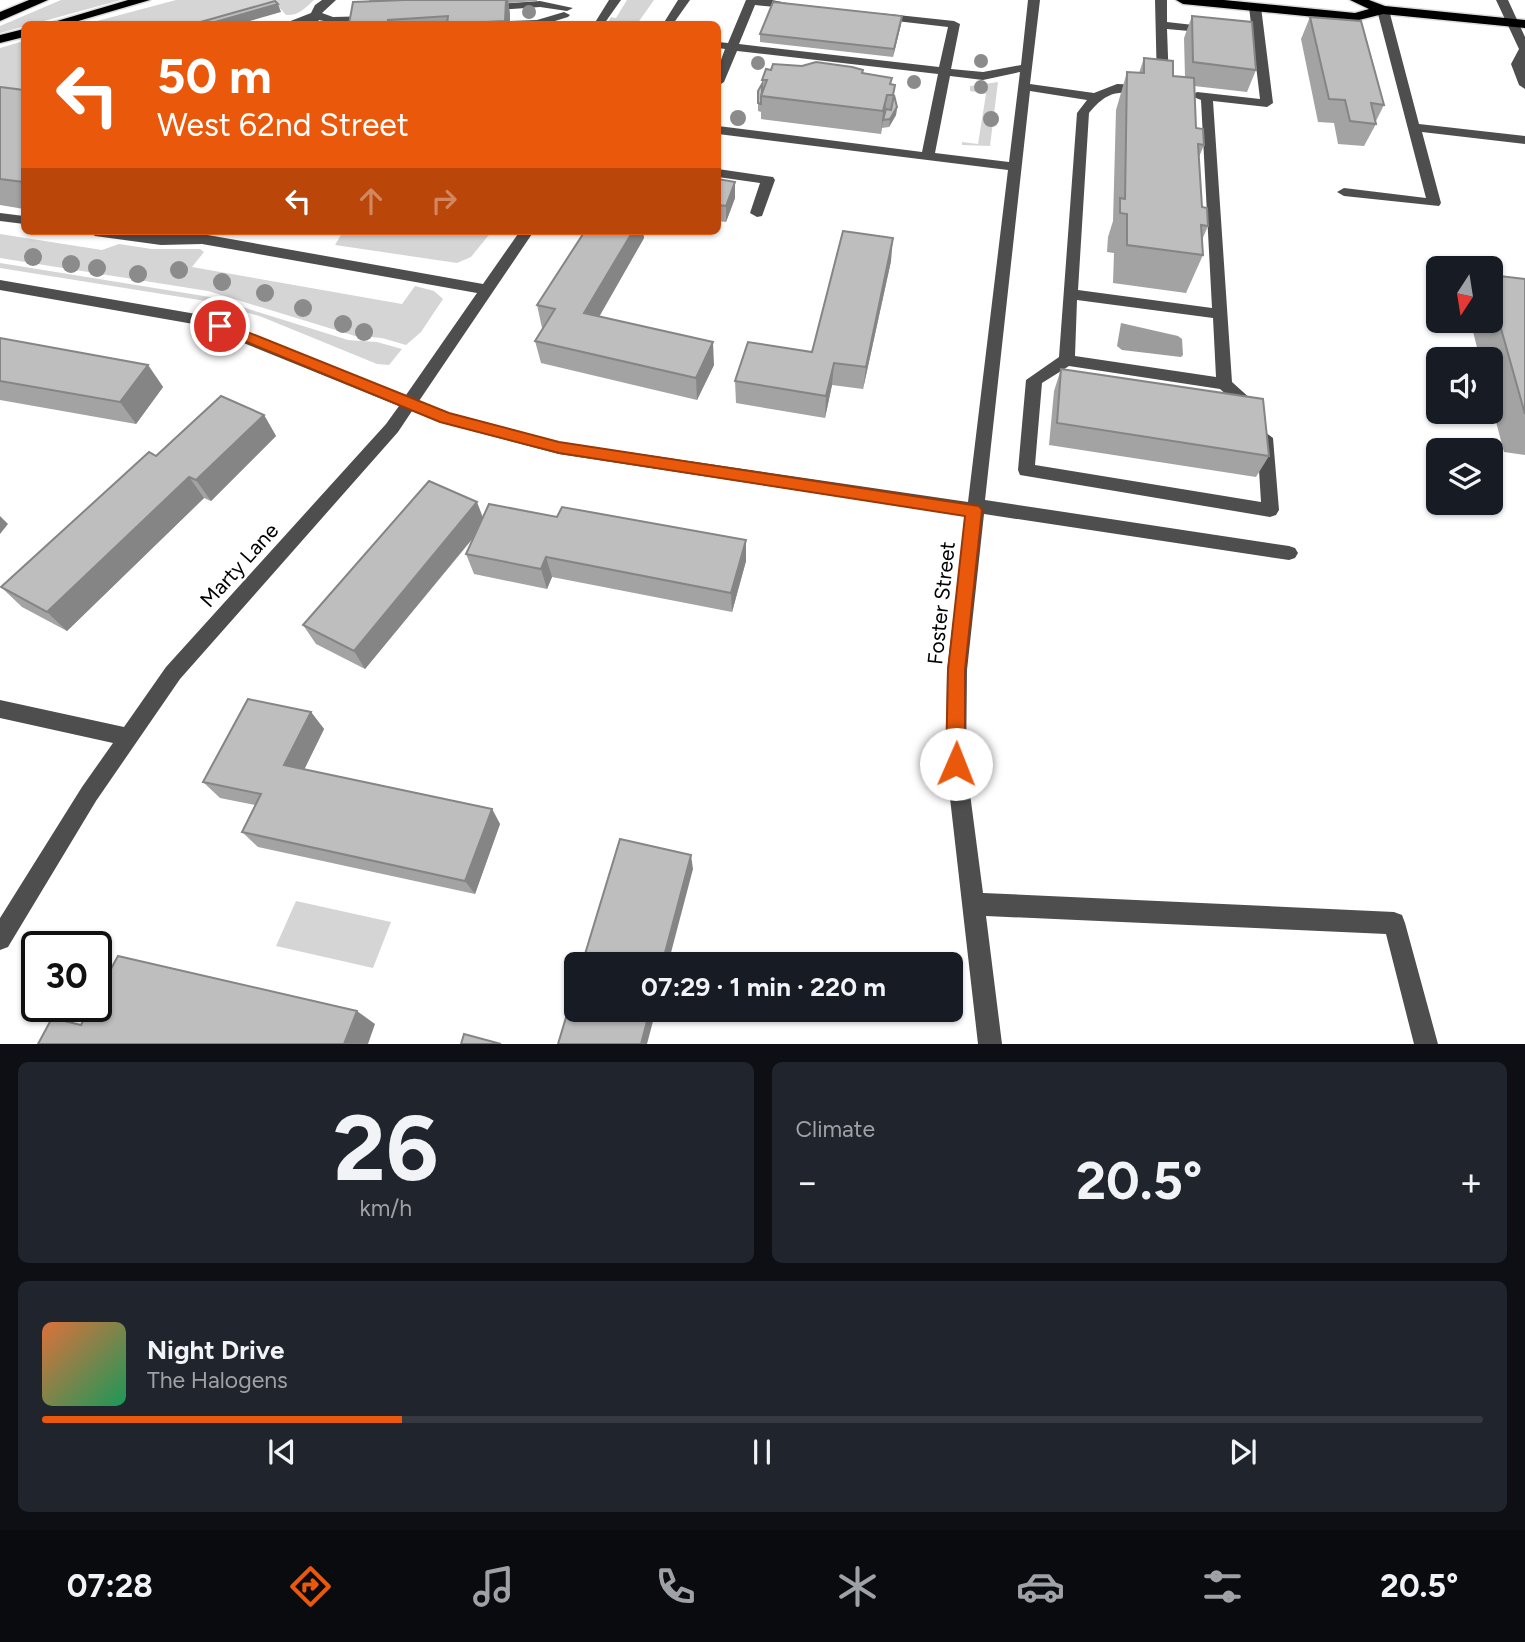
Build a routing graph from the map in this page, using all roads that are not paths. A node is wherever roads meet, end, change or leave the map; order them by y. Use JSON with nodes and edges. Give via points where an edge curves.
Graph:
{"nodes":[{"id":1,"x":41,"y":0,"type":"edge"},
{"id":2,"x":143,"y":0,"type":"edge"},
{"id":3,"x":330,"y":0,"type":"edge"},
{"id":4,"x":615,"y":0,"type":"edge"},
{"id":5,"x":684,"y":0,"type":"edge"},
{"id":6,"x":1034,"y":0,"type":"edge"},
{"id":7,"x":1161,"y":0,"type":"edge"},
{"id":8,"x":1183,"y":0,"type":"edge"},
{"id":9,"x":1357,"y":0,"type":"edge"},
{"id":10,"x":1502,"y":0,"type":"edge"},
{"id":11,"x":488,"y":2,"type":"edge"},
{"id":12,"x":566,"y":5,"type":"edge"},
{"id":13,"x":803,"y":7,"type":"edge"},
{"id":14,"x":1255,"y":7,"type":"junction"},
{"id":15,"x":1383,"y":10,"type":"junction"},
{"id":16,"x":386,"y":12,"type":"edge"},
{"id":17,"x":316,"y":14,"type":"edge"},
{"id":18,"x":868,"y":14,"type":"edge"},
{"id":19,"x":0,"y":17,"type":"edge"},
{"id":20,"x":65,"y":21,"type":"edge"},
{"id":21,"x":297,"y":21,"type":"edge"},
{"id":22,"x":541,"y":21,"type":"edge"},
{"id":23,"x":557,"y":21,"type":"edge"},
{"id":24,"x":601,"y":21,"type":"edge"},
{"id":25,"x":670,"y":21,"type":"edge"},
{"id":26,"x":1519,"y":23,"type":"edge"},
{"id":27,"x":1163,"y":25,"type":"junction"},
{"id":28,"x":1218,"y":30,"type":"edge"},
{"id":29,"x":1245,"y":33,"type":"edge"},
{"id":30,"x":21,"y":34,"type":"edge"},
{"id":31,"x":1259,"y":34,"type":"junction"},
{"id":32,"x":0,"y":39,"type":"edge"},
{"id":33,"x":721,"y":45,"type":"edge"},
{"id":34,"x":732,"y":46,"type":"junction"},
{"id":35,"x":1525,"y":49,"type":"edge"},
{"id":36,"x":1026,"y":67,"type":"junction"},
{"id":37,"x":944,"y":71,"type":"junction"},
{"id":38,"x":721,"y":74,"type":"edge"},
{"id":39,"x":1525,"y":85,"type":"edge"},
{"id":40,"x":1024,"y":87,"type":"junction"},
{"id":41,"x":1174,"y":93,"type":"junction"},
{"id":42,"x":1095,"y":97,"type":"junction"},
{"id":43,"x":1207,"y":97,"type":"junction"},
{"id":44,"x":1414,"y":127,"type":"junction"},
{"id":45,"x":721,"y":130,"type":"edge"},
{"id":46,"x":1525,"y":140,"type":"edge"},
{"id":47,"x":929,"y":156,"type":"junction"},
{"id":48,"x":1014,"y":167,"type":"junction"},
{"id":49,"x":721,"y":173,"type":"edge"},
{"id":50,"x":1344,"y":192,"type":"dead end"},
{"id":51,"x":757,"y":213,"type":"dead end"},
{"id":52,"x":0,"y":217,"type":"edge"},
{"id":53,"x":21,"y":220,"type":"edge"},
{"id":54,"x":124,"y":235,"type":"edge"},
{"id":55,"x":205,"y":235,"type":"edge"},
{"id":56,"x":524,"y":235,"type":"edge"},
{"id":57,"x":0,"y":285,"type":"edge"},
{"id":58,"x":487,"y":290,"type":"junction"},
{"id":59,"x":1070,"y":294,"type":"junction"},
{"id":60,"x":1220,"y":314,"type":"junction"},
{"id":61,"x":1067,"y":360,"type":"junction"},
{"id":62,"x":1224,"y":384,"type":"junction"},
{"id":63,"x":409,"y":402,"type":"junction"},
{"id":64,"x":974,"y":510,"type":"junction"},
{"id":65,"x":1289,"y":552,"type":"dead end"},
{"id":66,"x":0,"y":709,"type":"edge"},
{"id":67,"x":127,"y":737,"type":"junction"},
{"id":68,"x":972,"y":904,"type":"junction"},
{"id":69,"x":0,"y":939,"type":"edge"},
{"id":70,"x":990,"y":1044,"type":"edge"},
{"id":71,"x":1426,"y":1044,"type":"edge"}],
"edges":[{"from":1,"to":19,"type":"highway"},
{"from":2,"to":20,"type":"highway"},
{"from":3,"to":17,"type":"street"},
{"from":4,"to":24,"type":"street"},
{"from":5,"to":25,"type":"street"},
{"from":6,"to":36,"type":"street","name":"Foster Street"},
{"from":7,"to":27,"type":"street"},
{"from":8,"to":14,"type":"highway"},
{"from":9,"to":15,"type":"highway"},
{"from":10,"to":26,"type":"street"},
{"from":11,"to":12,"type":"street","via":[[472,6]]},
{"from":12,"to":22,"type":"street"},
{"from":12,"to":23,"type":"street"},
{"from":13,"to":34,"type":"street","via":[[751,1]]},
{"from":14,"to":15,"type":"highway","via":[[1355,17]]},
{"from":14,"to":31,"type":"street"},
{"from":15,"to":26,"type":"highway"},
{"from":15,"to":44,"type":"street"},
{"from":16,"to":17,"type":"street","via":[[333,20]]},
{"from":17,"to":21,"type":"street"},
{"from":18,"to":37,"type":"street","via":[[954,24]]},
{"from":26,"to":35,"type":"street"},
{"from":27,"to":28,"type":"street"},
{"from":27,"to":41,"type":"street"},
{"from":29,"to":31,"type":"street"},
{"from":30,"to":32,"type":"highway"},
{"from":31,"to":43,"type":"street","via":[[1267,103]]},
{"from":33,"to":34,"type":"street"},
{"from":34,"to":37,"type":"street"},
{"from":34,"to":38,"type":"street"},
{"from":35,"to":39,"type":"street","via":[[1517,64]]},
{"from":36,"to":37,"type":"street","via":[[983,76]]},
{"from":36,"to":40,"type":"street","name":"Foster Street"},
{"from":37,"to":47,"type":"street"},
{"from":40,"to":42,"type":"street"},
{"from":40,"to":48,"type":"street","name":"Foster Street"},
{"from":41,"to":42,"type":"street","via":[[1116,86]]},
{"from":41,"to":43,"type":"street"},
{"from":42,"to":59,"type":"street","via":[[1083,113]]},
{"from":43,"to":60,"type":"street"},
{"from":44,"to":46,"type":"street"},
{"from":44,"to":50,"type":"street","via":[[1434,204]]},
{"from":45,"to":47,"type":"street"},
{"from":47,"to":48,"type":"street"},
{"from":48,"to":64,"type":"street","name":"Foster Street"},
{"from":49,"to":51,"type":"street","via":[[768,180]]},
{"from":52,"to":53,"type":"street"},
{"from":54,"to":55,"type":"street","via":[[161,240]]},
{"from":55,"to":58,"type":"street"},
{"from":56,"to":58,"type":"street","name":"Marty Lane"},
{"from":57,"to":63,"type":"street","via":[[202,320]]},
{"from":58,"to":63,"type":"street","name":"Marty Lane"},
{"from":59,"to":60,"type":"street"},
{"from":59,"to":61,"type":"street"},
{"from":60,"to":62,"type":"street"},
{"from":61,"to":62,"type":"street"},
{"from":61,"to":62,"type":"street","via":[[1034,380],[1026,470],[1270,510],[1263,418]]},
{"from":63,"to":64,"type":"street","via":[[473,426],[559,448]]},
{"from":63,"to":67,"type":"street","name":"Marty Lane","via":[[392,428],[173,673]]},
{"from":64,"to":65,"type":"street","via":[[988,506]]},
{"from":64,"to":68,"type":"street","name":"Foster Street","via":[[957,670],[956,764]]},
{"from":66,"to":67,"type":"street"},
{"from":67,"to":69,"type":"street","name":"Marty Lane"},
{"from":68,"to":70,"type":"street","name":"Foster Street"},
{"from":68,"to":71,"type":"street","via":[[1394,923]]}]}
